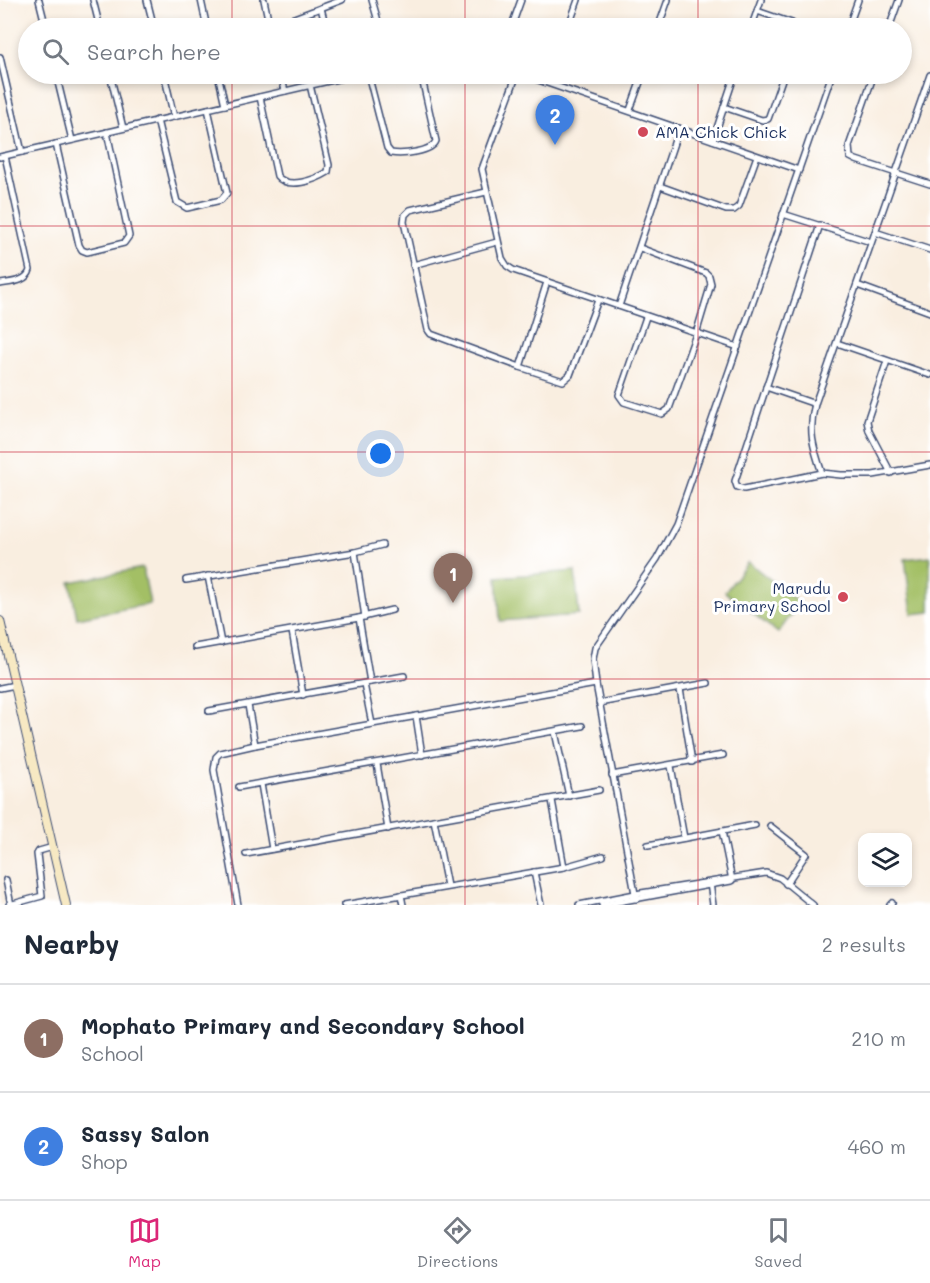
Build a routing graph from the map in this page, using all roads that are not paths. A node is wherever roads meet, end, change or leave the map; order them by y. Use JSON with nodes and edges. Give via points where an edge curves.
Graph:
{"nodes":[{"id":1,"x":39,"y":0,"type":"edge"},
{"id":2,"x":93,"y":0,"type":"edge"},
{"id":3,"x":147,"y":0,"type":"edge"},
{"id":4,"x":201,"y":0,"type":"edge"},
{"id":5,"x":264,"y":0,"type":"edge"},
{"id":6,"x":342,"y":0,"type":"edge"},
{"id":7,"x":372,"y":0,"type":"edge"},
{"id":8,"x":521,"y":0,"type":"edge"},
{"id":9,"x":578,"y":0,"type":"edge"},
{"id":10,"x":668,"y":0,"type":"edge"},
{"id":11,"x":761,"y":0,"type":"edge"},
{"id":12,"x":858,"y":0,"type":"edge"},
{"id":13,"x":899,"y":0,"type":"edge"},
{"id":14,"x":321,"y":8,"type":"junction"},
{"id":15,"x":757,"y":11,"type":"junction"},
{"id":16,"x":44,"y":18,"type":"edge"},
{"id":17,"x":98,"y":18,"type":"edge"},
{"id":18,"x":152,"y":18,"type":"edge"},
{"id":19,"x":205,"y":18,"type":"edge"},
{"id":20,"x":268,"y":18,"type":"edge"},
{"id":21,"x":296,"y":18,"type":"edge"},
{"id":22,"x":324,"y":18,"type":"edge"},
{"id":23,"x":377,"y":18,"type":"edge"},
{"id":24,"x":515,"y":18,"type":"edge"},
{"id":25,"x":572,"y":18,"type":"edge"},
{"id":26,"x":662,"y":18,"type":"edge"},
{"id":27,"x":755,"y":18,"type":"edge"},
{"id":28,"x":777,"y":18,"type":"edge"},
{"id":29,"x":852,"y":18,"type":"edge"},
{"id":30,"x":893,"y":18,"type":"edge"},
{"id":31,"x":0,"y":57,"type":"edge"},
{"id":32,"x":930,"y":75,"type":"edge"},
{"id":33,"x":58,"y":84,"type":"edge"},
{"id":34,"x":112,"y":84,"type":"edge"},
{"id":35,"x":166,"y":84,"type":"edge"},
{"id":36,"x":220,"y":84,"type":"edge"},
{"id":37,"x":283,"y":84,"type":"edge"},
{"id":38,"x":313,"y":84,"type":"edge"},
{"id":39,"x":371,"y":84,"type":"edge"},
{"id":40,"x":423,"y":84,"type":"edge"},
{"id":41,"x":513,"y":84,"type":"edge"},
{"id":42,"x":552,"y":84,"type":"edge"},
{"id":43,"x":639,"y":84,"type":"edge"},
{"id":44,"x":732,"y":84,"type":"edge"},
{"id":45,"x":780,"y":84,"type":"edge"},
{"id":46,"x":829,"y":84,"type":"edge"},
{"id":47,"x":871,"y":84,"type":"edge"},
{"id":48,"x":310,"y":85,"type":"junction"},
{"id":49,"x":285,"y":91,"type":"junction"},
{"id":50,"x":260,"y":97,"type":"junction"},
{"id":51,"x":225,"y":105,"type":"junction"},
{"id":52,"x":724,"y":107,"type":"junction"},
{"id":53,"x":208,"y":109,"type":"junction"},
{"id":54,"x":630,"y":110,"type":"junction"},
{"id":55,"x":174,"y":117,"type":"junction"},
{"id":56,"x":157,"y":120,"type":"junction"},
{"id":57,"x":123,"y":128,"type":"junction"},
{"id":58,"x":679,"y":128,"type":"junction"},
{"id":59,"x":107,"y":132,"type":"junction"},
{"id":60,"x":72,"y":140,"type":"junction"},
{"id":61,"x":713,"y":140,"type":"junction"},
{"id":62,"x":56,"y":144,"type":"junction"},
{"id":63,"x":22,"y":152,"type":"junction"},
{"id":64,"x":2,"y":156,"type":"edge"},
{"id":65,"x":757,"y":156,"type":"junction"},
{"id":66,"x":799,"y":170,"type":"junction"},
{"id":67,"x":896,"y":173,"type":"junction"},
{"id":68,"x":930,"y":184,"type":"edge"},
{"id":69,"x":660,"y":186,"type":"junction"},
{"id":70,"x":486,"y":192,"type":"junction"},
{"id":71,"x":783,"y":214,"type":"junction"},
{"id":72,"x":820,"y":225,"type":"junction"},
{"id":73,"x":875,"y":232,"type":"junction"},
{"id":74,"x":497,"y":242,"type":"junction"},
{"id":75,"x":871,"y":242,"type":"junction"},
{"id":76,"x":640,"y":248,"type":"junction"},
{"id":77,"x":930,"y":250,"type":"edge"},
{"id":78,"x":413,"y":265,"type":"junction"},
{"id":79,"x":547,"y":282,"type":"junction"},
{"id":80,"x":0,"y":284,"type":"edge"},
{"id":81,"x":856,"y":285,"type":"junction"},
{"id":82,"x":598,"y":300,"type":"junction"},
{"id":83,"x":619,"y":306,"type":"junction"},
{"id":84,"x":930,"y":312,"type":"edge"},
{"id":85,"x":646,"y":317,"type":"junction"},
{"id":86,"x":696,"y":334,"type":"junction"},
{"id":87,"x":837,"y":343,"type":"junction"},
{"id":88,"x":738,"y":347,"type":"junction"},
{"id":89,"x":888,"y":361,"type":"junction"},
{"id":90,"x":520,"y":367,"type":"junction"},
{"id":91,"x":930,"y":375,"type":"edge"},
{"id":92,"x":766,"y":387,"type":"junction"},
{"id":93,"x":816,"y":404,"type":"junction"},
{"id":94,"x":930,"y":465,"type":"edge"},
{"id":95,"x":822,"y":473,"type":"junction"},
{"id":96,"x":891,"y":473,"type":"junction"},
{"id":97,"x":382,"y":545,"type":"dead end"},
{"id":98,"x":355,"y":552,"type":"junction"},
{"id":99,"x":208,"y":576,"type":"junction"},
{"id":100,"x":186,"y":580,"type":"dead end"},
{"id":101,"x":392,"y":610,"type":"dead end"},
{"id":102,"x":362,"y":618,"type":"junction"},
{"id":103,"x":0,"y":621,"type":"edge"},
{"id":104,"x":292,"y":631,"type":"junction"},
{"id":105,"x":221,"y":644,"type":"junction"},
{"id":106,"x":195,"y":646,"type":"dead end"},
{"id":107,"x":404,"y":676,"type":"dead end"},
{"id":108,"x":367,"y":683,"type":"junction"},
{"id":109,"x":708,"y":683,"type":"dead end"},
{"id":110,"x":596,"y":684,"type":"junction"},
{"id":111,"x":15,"y":685,"type":"junction"},
{"id":112,"x":0,"y":688,"type":"edge"},
{"id":113,"x":680,"y":689,"type":"junction"},
{"id":114,"x":303,"y":695,"type":"junction"},
{"id":115,"x":599,"y":703,"type":"junction"},
{"id":116,"x":248,"y":705,"type":"junction"},
{"id":117,"x":209,"y":711,"type":"dead end"},
{"id":118,"x":416,"y":716,"type":"junction"},
{"id":119,"x":372,"y":724,"type":"junction"},
{"id":120,"x":582,"y":726,"type":"dead end"},
{"id":121,"x":555,"y":732,"type":"junction"},
{"id":122,"x":255,"y":745,"type":"junction"},
{"id":123,"x":422,"y":755,"type":"junction"},
{"id":124,"x":723,"y":755,"type":"dead end"},
{"id":125,"x":692,"y":762,"type":"junction"},
{"id":126,"x":377,"y":764,"type":"junction"},
{"id":127,"x":671,"y":766,"type":"junction"},
{"id":128,"x":612,"y":775,"type":"junction"},
{"id":129,"x":261,"y":784,"type":"junction"},
{"id":130,"x":239,"y":787,"type":"dead end"},
{"id":131,"x":599,"y":790,"type":"dead end"},
{"id":132,"x":569,"y":796,"type":"junction"},
{"id":133,"x":552,"y":800,"type":"junction"},
{"id":134,"x":434,"y":820,"type":"junction"},
{"id":135,"x":755,"y":825,"type":"dead end"},
{"id":136,"x":770,"y":826,"type":"dead end"},
{"id":137,"x":388,"y":830,"type":"junction"},
{"id":138,"x":722,"y":831,"type":"junction"},
{"id":139,"x":684,"y":838,"type":"junction"},
{"id":140,"x":648,"y":845,"type":"dead end"},
{"id":141,"x":53,"y":847,"type":"junction"},
{"id":142,"x":272,"y":849,"type":"junction"},
{"id":143,"x":246,"y":854,"type":"dead end"},
{"id":144,"x":603,"y":856,"type":"dead end"},
{"id":145,"x":564,"y":867,"type":"junction"},
{"id":146,"x":534,"y":872,"type":"junction"},
{"id":147,"x":732,"y":879,"type":"junction"},
{"id":148,"x":6,"y":880,"type":"dead end"},
{"id":149,"x":710,"y":884,"type":"junction"},
{"id":150,"x":786,"y":884,"type":"junction"},
{"id":151,"x":447,"y":886,"type":"junction"},
{"id":152,"x":401,"y":895,"type":"junction"},
{"id":153,"x":635,"y":896,"type":"junction"},
{"id":154,"x":10,"y":905,"type":"edge"},
{"id":155,"x":66,"y":905,"type":"edge"},
{"id":156,"x":238,"y":905,"type":"edge"},
{"id":157,"x":344,"y":905,"type":"edge"},
{"id":158,"x":403,"y":905,"type":"edge"},
{"id":159,"x":541,"y":905,"type":"edge"},
{"id":160,"x":579,"y":905,"type":"edge"},
{"id":161,"x":602,"y":905,"type":"edge"},
{"id":162,"x":714,"y":905,"type":"edge"},
{"id":163,"x":813,"y":905,"type":"edge"}],
"edges":[{"from":1,"to":16,"type":"street"},
{"from":2,"to":17,"type":"street"},
{"from":3,"to":18,"type":"street"},
{"from":4,"to":19,"type":"street"},
{"from":5,"to":20,"type":"street"},
{"from":6,"to":14,"type":"street"},
{"from":7,"to":23,"type":"street"},
{"from":8,"to":24,"type":"street"},
{"from":9,"to":25,"type":"street"},
{"from":10,"to":26,"type":"street"},
{"from":11,"to":15,"type":"street"},
{"from":12,"to":29,"type":"street"},
{"from":13,"to":30,"type":"street"},
{"from":14,"to":21,"type":"street"},
{"from":14,"to":22,"type":"street"},
{"from":15,"to":27,"type":"street"},
{"from":15,"to":28,"type":"street"},
{"from":31,"to":63,"type":"street"},
{"from":32,"to":67,"type":"street"},
{"from":33,"to":60,"type":"street"},
{"from":34,"to":57,"type":"street"},
{"from":35,"to":55,"type":"street"},
{"from":36,"to":51,"type":"street"},
{"from":37,"to":49,"type":"street"},
{"from":38,"to":48,"type":"street"},
{"from":39,"to":40,"type":"street","via":[[387,148],[397,154],[430,149],[436,141]]},
{"from":41,"to":70,"type":"street","via":[[484,161]]},
{"from":42,"to":54,"type":"street"},
{"from":43,"to":54,"type":"street"},
{"from":44,"to":52,"type":"street"},
{"from":45,"to":52,"type":"street","via":[[768,119]]},
{"from":46,"to":66,"type":"street"},
{"from":47,"to":67,"type":"street","via":[[850,157]]},
{"from":48,"to":49,"type":"street"},
{"from":48,"to":50,"type":"street","via":[[328,172],[292,184],[277,176]]},
{"from":49,"to":50,"type":"street"},
{"from":50,"to":51,"type":"street"},
{"from":51,"to":53,"type":"street"},
{"from":52,"to":61,"type":"street"},
{"from":53,"to":55,"type":"street"},
{"from":53,"to":56,"type":"street","via":[[227,193],[221,200],[199,206],[187,208],[177,202]]},
{"from":54,"to":58,"type":"street"},
{"from":55,"to":56,"type":"street"},
{"from":56,"to":57,"type":"street"},
{"from":57,"to":59,"type":"street"},
{"from":58,"to":61,"type":"street"},
{"from":58,"to":69,"type":"street"},
{"from":59,"to":60,"type":"street"},
{"from":59,"to":62,"type":"street","via":[[129,236],[124,243],[87,252],[79,245]]},
{"from":60,"to":62,"type":"street"},
{"from":61,"to":65,"type":"street"},
{"from":62,"to":63,"type":"street"},
{"from":63,"to":64,"type":"street"},
{"from":64,"to":80,"type":"street","via":[[30,270],[24,278]]},
{"from":65,"to":66,"type":"street"},
{"from":65,"to":69,"type":"street","via":[[739,206],[734,210]]},
{"from":66,"to":71,"type":"street"},
{"from":67,"to":68,"type":"street"},
{"from":67,"to":73,"type":"street"},
{"from":69,"to":76,"type":"street"},
{"from":70,"to":74,"type":"street"},
{"from":70,"to":78,"type":"street","via":[[410,210],[404,222]]},
{"from":71,"to":72,"type":"street"},
{"from":71,"to":88,"type":"street"},
{"from":72,"to":75,"type":"street"},
{"from":72,"to":92,"type":"street"},
{"from":73,"to":75,"type":"street"},
{"from":73,"to":77,"type":"street"},
{"from":74,"to":78,"type":"street"},
{"from":74,"to":79,"type":"street","via":[[507,266]]},
{"from":75,"to":81,"type":"street"},
{"from":76,"to":83,"type":"street"},
{"from":76,"to":86,"type":"street","via":[[710,276],[711,287]]},
{"from":78,"to":90,"type":"street","via":[[431,334]]},
{"from":79,"to":82,"type":"street"},
{"from":79,"to":90,"type":"street"},
{"from":81,"to":84,"type":"street"},
{"from":81,"to":87,"type":"street"},
{"from":82,"to":83,"type":"street"},
{"from":82,"to":90,"type":"street","via":[[568,379],[561,381]]},
{"from":83,"to":85,"type":"street"},
{"from":85,"to":86,"type":"street"},
{"from":85,"to":86,"type":"street","via":[[620,392],[627,403],[666,413]]},
{"from":86,"to":88,"type":"street"},
{"from":87,"to":89,"type":"street"},
{"from":87,"to":93,"type":"street"},
{"from":88,"to":110,"type":"street","via":[[676,524],[657,559],[595,648]]},
{"from":89,"to":91,"type":"street"},
{"from":89,"to":96,"type":"street","via":[[867,421]]},
{"from":92,"to":93,"type":"street"},
{"from":92,"to":95,"type":"street","via":[[735,476],[736,485],[744,489]]},
{"from":93,"to":95,"type":"street","via":[[811,432]]},
{"from":94,"to":96,"type":"street"},
{"from":95,"to":96,"type":"street"},
{"from":97,"to":98,"type":"street"},
{"from":98,"to":99,"type":"street"},
{"from":98,"to":102,"type":"street"},
{"from":99,"to":100,"type":"street"},
{"from":99,"to":105,"type":"street"},
{"from":101,"to":102,"type":"street"},
{"from":102,"to":104,"type":"street"},
{"from":102,"to":108,"type":"street"},
{"from":103,"to":111,"type":"street"},
{"from":104,"to":105,"type":"street"},
{"from":104,"to":114,"type":"street"},
{"from":105,"to":106,"type":"street"},
{"from":107,"to":108,"type":"street"},
{"from":108,"to":114,"type":"street"},
{"from":108,"to":119,"type":"street"},
{"from":109,"to":113,"type":"street"},
{"from":110,"to":115,"type":"street"},
{"from":110,"to":118,"type":"street"},
{"from":111,"to":112,"type":"street"},
{"from":111,"to":141,"type":"street"},
{"from":113,"to":115,"type":"street"},
{"from":113,"to":125,"type":"street"},
{"from":114,"to":116,"type":"street"},
{"from":115,"to":128,"type":"street"},
{"from":116,"to":117,"type":"street"},
{"from":116,"to":122,"type":"street"},
{"from":118,"to":119,"type":"street"},
{"from":118,"to":123,"type":"street"},
{"from":119,"to":122,"type":"street"},
{"from":120,"to":121,"type":"street"},
{"from":121,"to":123,"type":"street"},
{"from":121,"to":132,"type":"street"},
{"from":122,"to":156,"type":"street","via":[[225,751],[213,764]]},
{"from":123,"to":126,"type":"street"},
{"from":124,"to":125,"type":"street"},
{"from":125,"to":127,"type":"street"},
{"from":126,"to":129,"type":"street"},
{"from":126,"to":137,"type":"street"},
{"from":127,"to":128,"type":"street"},
{"from":127,"to":139,"type":"street"},
{"from":128,"to":153,"type":"street"},
{"from":129,"to":130,"type":"street"},
{"from":129,"to":142,"type":"street"},
{"from":131,"to":132,"type":"street"},
{"from":132,"to":133,"type":"street"},
{"from":133,"to":134,"type":"street"},
{"from":133,"to":145,"type":"street"},
{"from":134,"to":137,"type":"street"},
{"from":134,"to":151,"type":"street"},
{"from":135,"to":138,"type":"street"},
{"from":136,"to":150,"type":"street","via":[[806,854]]},
{"from":137,"to":142,"type":"street"},
{"from":138,"to":139,"type":"street"},
{"from":138,"to":147,"type":"street"},
{"from":139,"to":140,"type":"street"},
{"from":141,"to":154,"type":"street","via":[[37,854],[42,896]]},
{"from":141,"to":155,"type":"street"},
{"from":142,"to":143,"type":"street"},
{"from":144,"to":145,"type":"street"},
{"from":145,"to":146,"type":"street"},
{"from":146,"to":151,"type":"street"},
{"from":146,"to":159,"type":"street"},
{"from":147,"to":149,"type":"street"},
{"from":147,"to":150,"type":"street","via":[[770,873]]},
{"from":148,"to":154,"type":"street"},
{"from":149,"to":153,"type":"street"},
{"from":149,"to":162,"type":"street"},
{"from":150,"to":163,"type":"street"},
{"from":151,"to":152,"type":"street"},
{"from":152,"to":157,"type":"street"},
{"from":152,"to":158,"type":"street"},
{"from":153,"to":160,"type":"street"},
{"from":153,"to":161,"type":"street"}]}
